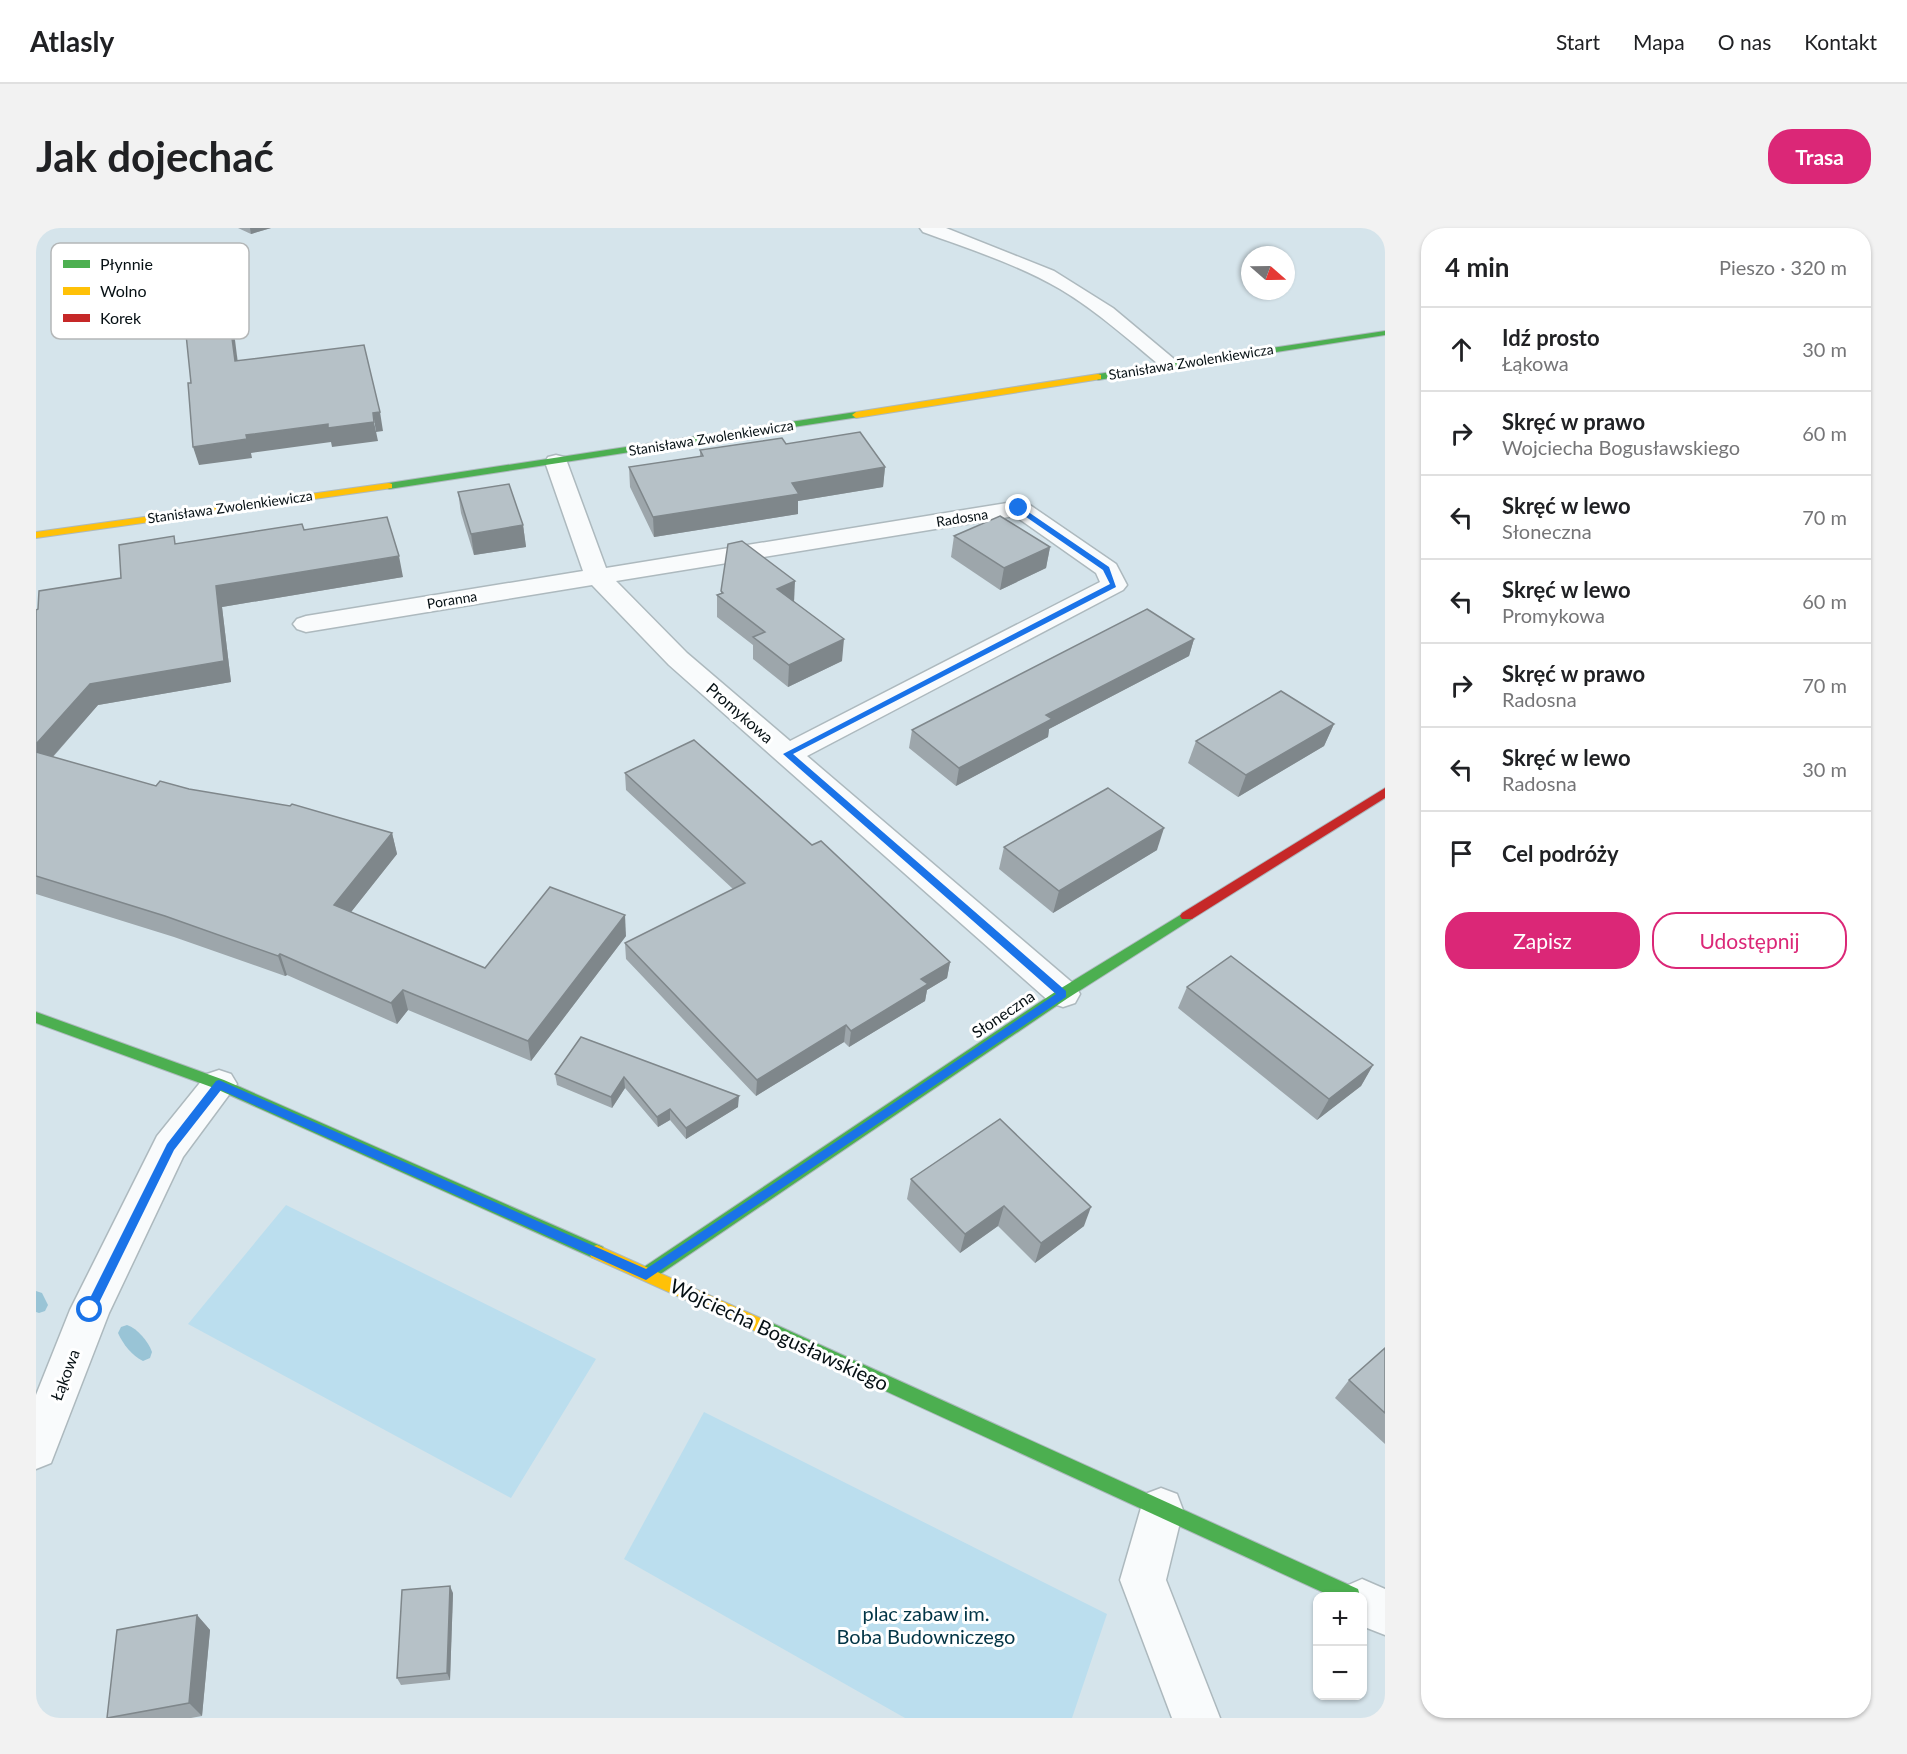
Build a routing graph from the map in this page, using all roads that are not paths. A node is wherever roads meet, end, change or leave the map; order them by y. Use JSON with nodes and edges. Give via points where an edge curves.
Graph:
{"nodes":[{"id":1,"x":929,"y":228,"type":"edge"},
{"id":2,"x":1385,"y":333,"type":"edge"},
{"id":3,"x":1170,"y":364,"type":"junction"},
{"id":4,"x":556,"y":462,"type":"junction"},
{"id":5,"x":36,"y":535,"type":"edge"},
{"id":6,"x":597,"y":576,"type":"junction"},
{"id":7,"x":306,"y":624,"type":"dead end"},
{"id":8,"x":788,"y":754,"type":"junction"},
{"id":9,"x":1385,"y":792,"type":"edge"},
{"id":10,"x":1063,"y":994,"type":"junction"},
{"id":11,"x":36,"y":1017,"type":"edge"},
{"id":12,"x":219,"y":1084,"type":"junction"},
{"id":13,"x":646,"y":1274,"type":"junction"},
{"id":14,"x":36,"y":1448,"type":"edge"},
{"id":15,"x":1161,"y":1510,"type":"junction"},
{"id":16,"x":1342,"y":1592,"type":"edge"},
{"id":17,"x":1367,"y":1604,"type":"edge"},
{"id":18,"x":1385,"y":1612,"type":"edge"},
{"id":19,"x":1196,"y":1718,"type":"edge"}],
"edges":[{"from":1,"to":3,"type":"street","via":[[993,251],[1084,296]]},
{"from":2,"to":3,"type":"street","name":"Stanisława Zwolenkiewicza"},
{"from":3,"to":4,"type":"street","name":"Stanisława Zwolenkiewicza"},
{"from":4,"to":5,"type":"street","name":"Stanisława Zwolenkiewicza"},
{"from":4,"to":6,"type":"street","name":"Promykowa"},
{"from":6,"to":7,"type":"street","name":"Poranna"},
{"from":6,"to":8,"type":"street","name":"Promykowa","via":[[678,659]]},
{"from":6,"to":8,"type":"street","name":"Radosna","via":[[1019,508],[1107,569],[1114,585]]},
{"from":8,"to":10,"type":"street","name":"Promykowa"},
{"from":9,"to":10,"type":"street","name":"Słoneczna"},
{"from":10,"to":13,"type":"street","name":"Słoneczna"},
{"from":11,"to":12,"type":"street","name":"Wojciecha Bogusławskiego"},
{"from":12,"to":13,"type":"street","name":"Wojciecha Bogusławskiego"},
{"from":12,"to":14,"type":"street","name":"Łąkowa","via":[[170,1147],[90,1310]]},
{"from":13,"to":15,"type":"street","name":"Wojciecha Bogusławskiego"},
{"from":15,"to":16,"type":"street","name":"Wojciecha Bogusławskiego"},
{"from":15,"to":19,"type":"street","via":[[1143,1580]]},
{"from":17,"to":18,"type":"street"}]}
